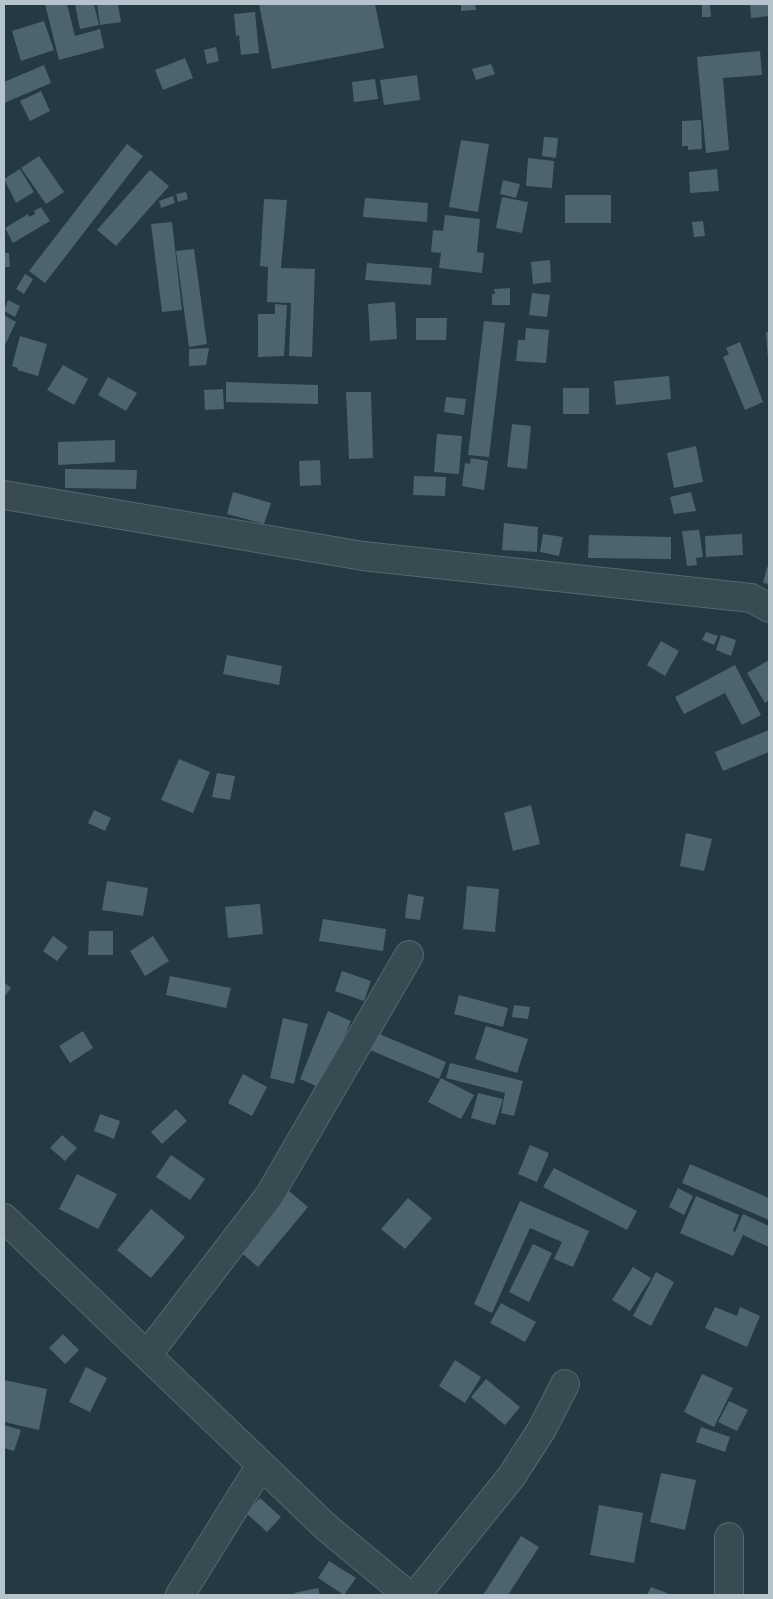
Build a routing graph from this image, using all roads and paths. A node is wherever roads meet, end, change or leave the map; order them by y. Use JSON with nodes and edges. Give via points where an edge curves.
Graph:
{"nodes":[{"id":1,"x":4,"y":495,"type":"edge"},
{"id":2,"x":769,"y":608,"type":"edge"},
{"id":3,"x":409,"y":955,"type":"dead end"},
{"id":4,"x":4,"y":1218,"type":"edge"},
{"id":5,"x":147,"y":1355,"type":"junction"},
{"id":6,"x":565,"y":1384,"type":"dead end"},
{"id":7,"x":262,"y":1465,"type":"junction"},
{"id":8,"x":729,"y":1537,"type":"dead end"},
{"id":9,"x":180,"y":1595,"type":"edge"},
{"id":10,"x":408,"y":1595,"type":"edge"},
{"id":11,"x":416,"y":1595,"type":"edge"},
{"id":12,"x":729,"y":1595,"type":"edge"}],
"edges":[{"from":1,"to":2,"type":"street","via":[[363,556],[751,598]]},
{"from":3,"to":5,"type":"street","via":[[269,1196]]},
{"from":4,"to":5,"type":"street"},
{"from":5,"to":7,"type":"street"},
{"from":6,"to":11,"type":"street","via":[[512,1477]]},
{"from":7,"to":9,"type":"street"},
{"from":7,"to":10,"type":"street","via":[[326,1527]]},
{"from":8,"to":12,"type":"street"}]}
